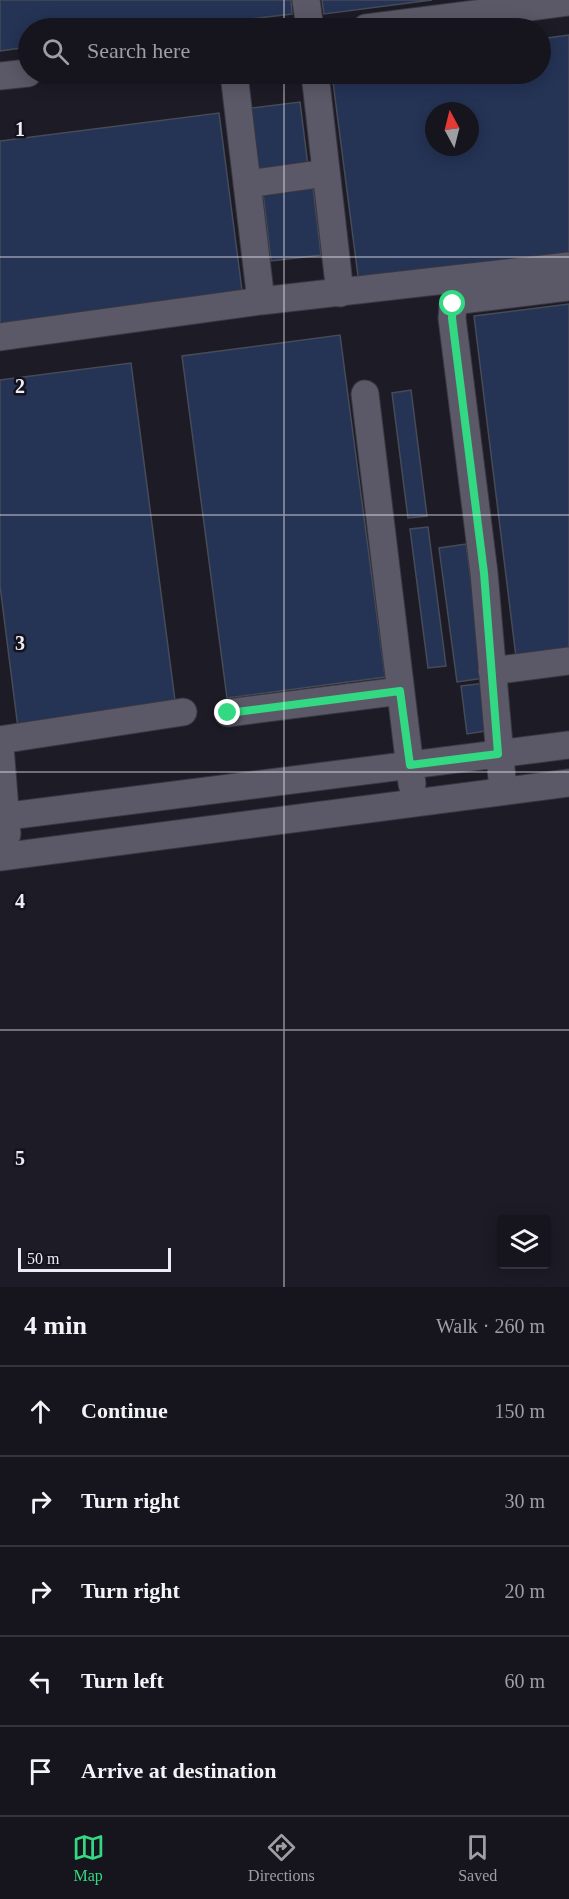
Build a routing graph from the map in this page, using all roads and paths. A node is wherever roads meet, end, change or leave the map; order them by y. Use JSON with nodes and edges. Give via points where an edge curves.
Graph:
{"nodes":[{"id":1,"x":306,"y":0,"type":"edge"},
{"id":2,"x":569,"y":2,"type":"edge"},
{"id":3,"x":309,"y":18,"type":"edge"},
{"id":4,"x":444,"y":18,"type":"edge"},
{"id":5,"x":18,"y":74,"type":"edge"},
{"id":6,"x":0,"y":76,"type":"edge"},
{"id":7,"x":235,"y":84,"type":"edge"},
{"id":8,"x":316,"y":84,"type":"edge"},
{"id":9,"x":326,"y":173,"type":"junction"},
{"id":10,"x":247,"y":184,"type":"junction"},
{"id":11,"x":569,"y":266,"type":"edge"},
{"id":12,"x":569,"y":287,"type":"edge"},
{"id":13,"x":340,"y":293,"type":"junction"},
{"id":14,"x":261,"y":301,"type":"junction"},
{"id":15,"x":0,"y":338,"type":"edge"},
{"id":16,"x":365,"y":394,"type":"dead end"},
{"id":17,"x":569,"y":661,"type":"edge"},
{"id":18,"x":492,"y":671,"type":"junction"},
{"id":19,"x":400,"y":691,"type":"junction"},
{"id":20,"x":183,"y":712,"type":"dead end"},
{"id":21,"x":228,"y":713,"type":"dead end"},
{"id":22,"x":0,"y":740,"type":"edge"},
{"id":23,"x":569,"y":745,"type":"edge"},
{"id":24,"x":0,"y":747,"type":"edge"},
{"id":25,"x":498,"y":754,"type":"junction"},
{"id":26,"x":410,"y":765,"type":"junction"},
{"id":27,"x":569,"y":783,"type":"edge"},
{"id":28,"x":217,"y":790,"type":"junction"},
{"id":29,"x":503,"y":791,"type":"junction"},
{"id":30,"x":414,"y":803,"type":"junction"},
{"id":31,"x":3,"y":817,"type":"edge"},
{"id":32,"x":222,"y":828,"type":"junction"},
{"id":33,"x":5,"y":856,"type":"edge"}],
"edges":[{"from":1,"to":3,"type":"lane"},
{"from":2,"to":4,"type":"lane"},
{"from":5,"to":6,"type":"lane"},
{"from":7,"to":10,"type":"lane"},
{"from":8,"to":9,"type":"lane"},
{"from":9,"to":10,"type":"lane"},
{"from":9,"to":13,"type":"lane"},
{"from":10,"to":14,"type":"lane"},
{"from":11,"to":13,"type":"lane"},
{"from":12,"to":18,"type":"lane","via":[[453,304]]},
{"from":13,"to":14,"type":"lane"},
{"from":14,"to":15,"type":"lane"},
{"from":16,"to":19,"type":"lane"},
{"from":17,"to":18,"type":"lane"},
{"from":18,"to":25,"type":"lane"},
{"from":19,"to":21,"type":"lane"},
{"from":19,"to":26,"type":"lane"},
{"from":20,"to":22,"type":"lane"},
{"from":23,"to":25,"type":"lane"},
{"from":24,"to":31,"type":"lane"},
{"from":25,"to":26,"type":"lane"},
{"from":25,"to":29,"type":"lane"},
{"from":26,"to":28,"type":"lane"},
{"from":26,"to":30,"type":"lane"},
{"from":27,"to":29,"type":"lane"},
{"from":28,"to":31,"type":"lane"},
{"from":28,"to":32,"type":"lane"},
{"from":29,"to":30,"type":"lane"},
{"from":30,"to":32,"type":"lane"},
{"from":31,"to":33,"type":"lane"},
{"from":32,"to":33,"type":"lane"}]}
